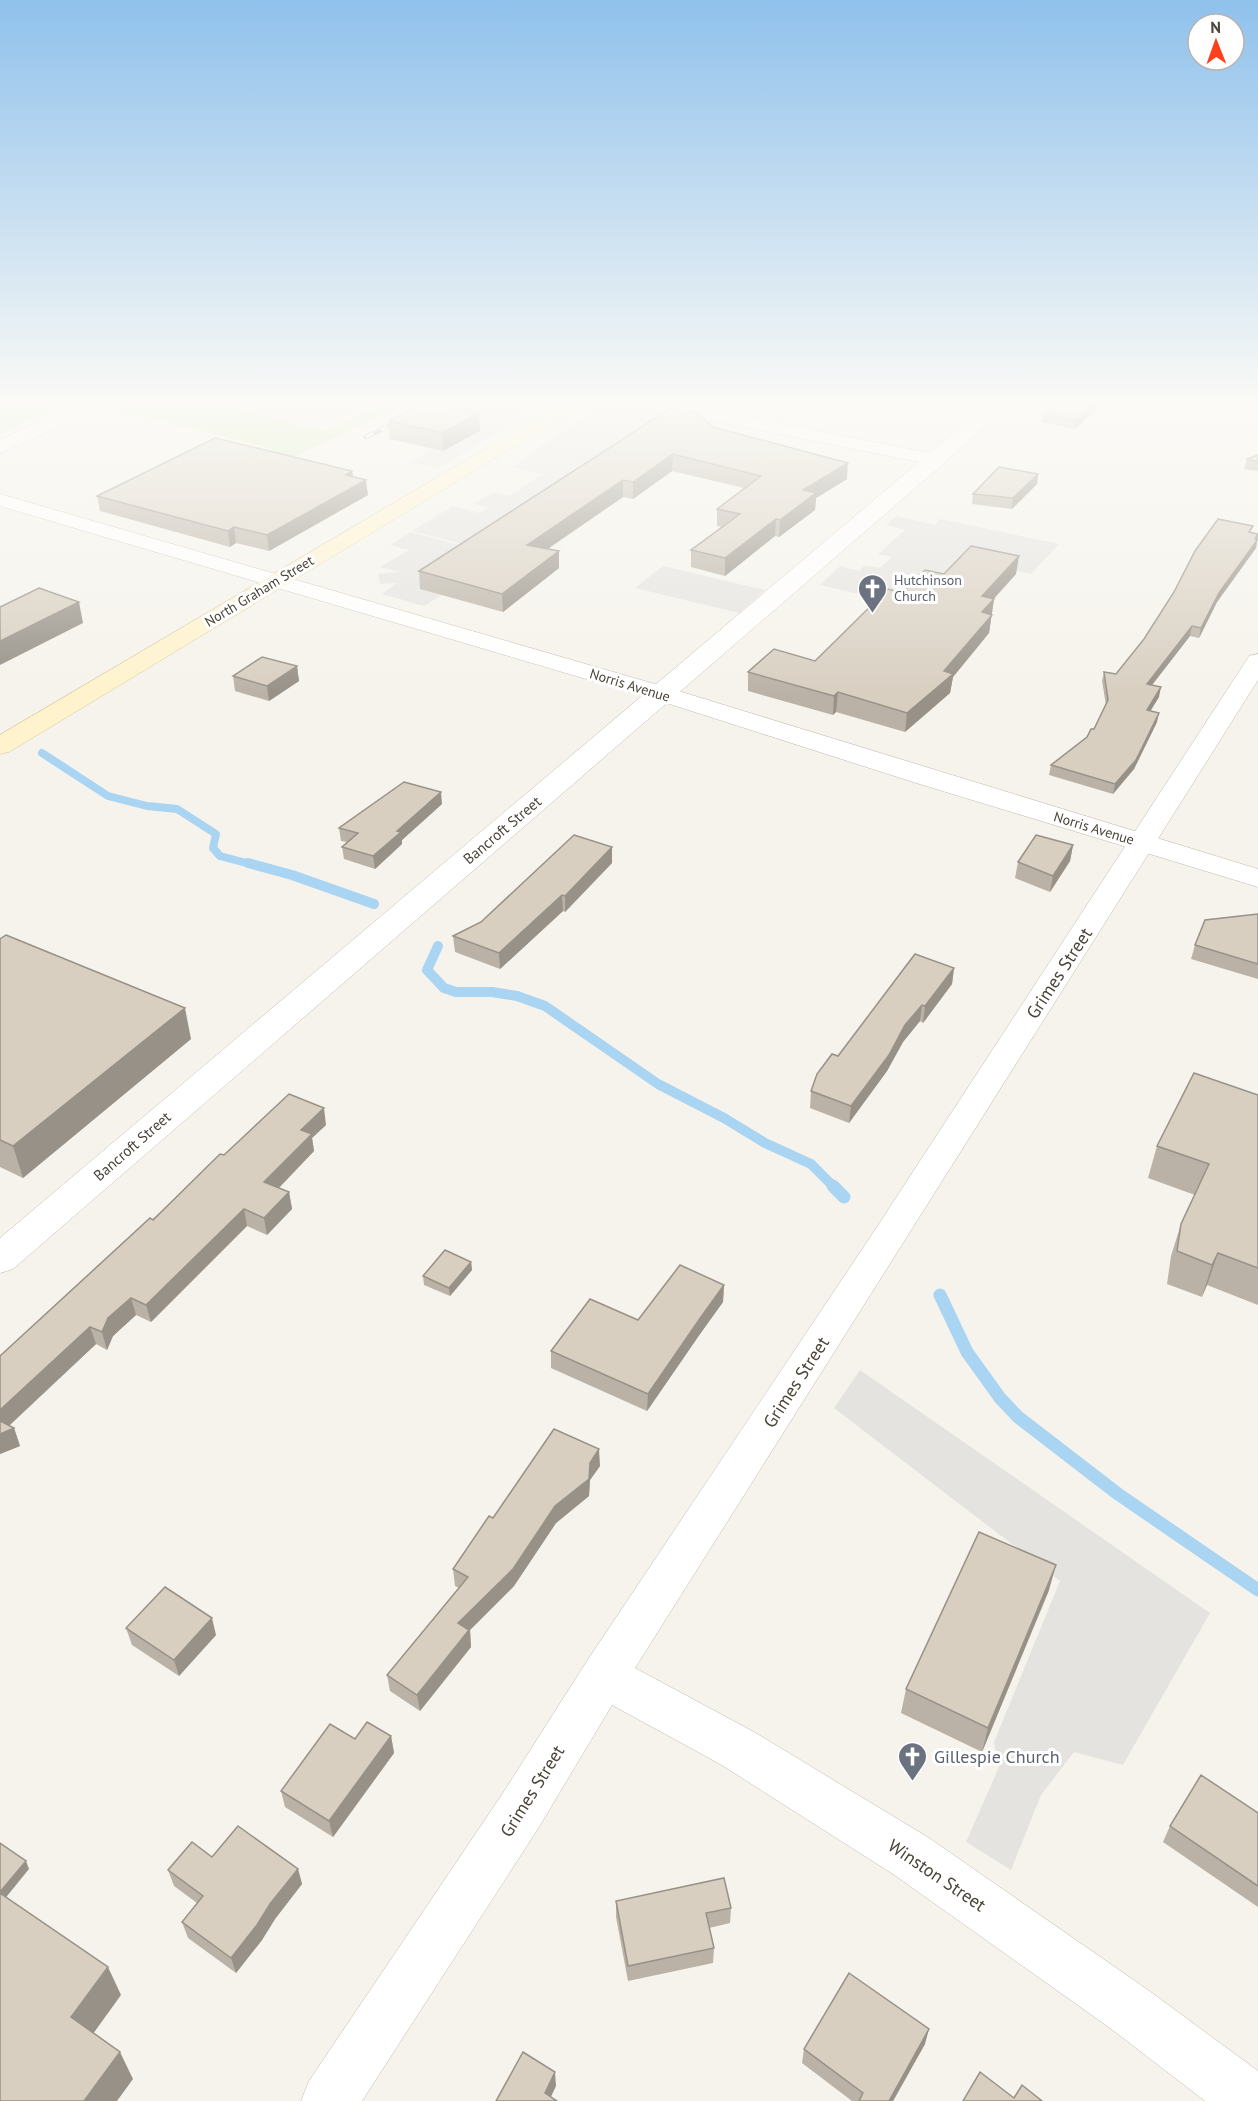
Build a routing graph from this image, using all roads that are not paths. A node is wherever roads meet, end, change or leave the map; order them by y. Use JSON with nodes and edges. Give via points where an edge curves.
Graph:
{"nodes":[{"id":1,"x":414,"y":499,"type":"edge"},
{"id":2,"x":890,"y":499,"type":"edge"},
{"id":3,"x":0,"y":500,"type":"edge"},
{"id":4,"x":277,"y":580,"type":"junction"},
{"id":5,"x":1258,"y":661,"type":"edge"},
{"id":6,"x":663,"y":694,"type":"junction"},
{"id":7,"x":0,"y":746,"type":"edge"},
{"id":8,"x":1143,"y":843,"type":"junction"},
{"id":9,"x":1258,"y":878,"type":"edge"},
{"id":10,"x":0,"y":1259,"type":"edge"},
{"id":11,"x":604,"y":1676,"type":"junction"},
{"id":12,"x":330,"y":2101,"type":"edge"},
{"id":13,"x":1252,"y":2101,"type":"edge"}],
"edges":[{"from":1,"to":4,"type":"main road","name":"North Graham Street"},
{"from":2,"to":6,"type":"street","name":"Bancroft Street"},
{"from":3,"to":4,"type":"street","name":"Norris Avenue"},
{"from":4,"to":6,"type":"street","name":"Norris Avenue"},
{"from":4,"to":7,"type":"main road","name":"North Graham Street"},
{"from":5,"to":8,"type":"street","name":"Grimes Street"},
{"from":6,"to":8,"type":"street","name":"Norris Avenue"},
{"from":6,"to":10,"type":"street","name":"Bancroft Street"},
{"from":8,"to":9,"type":"street","name":"Norris Avenue"},
{"from":8,"to":11,"type":"street","name":"Grimes Street"},
{"from":11,"to":12,"type":"street","name":"Grimes Street"},
{"from":11,"to":13,"type":"street","name":"Winston Street","via":[[737,1748],[911,1856]]}]}
